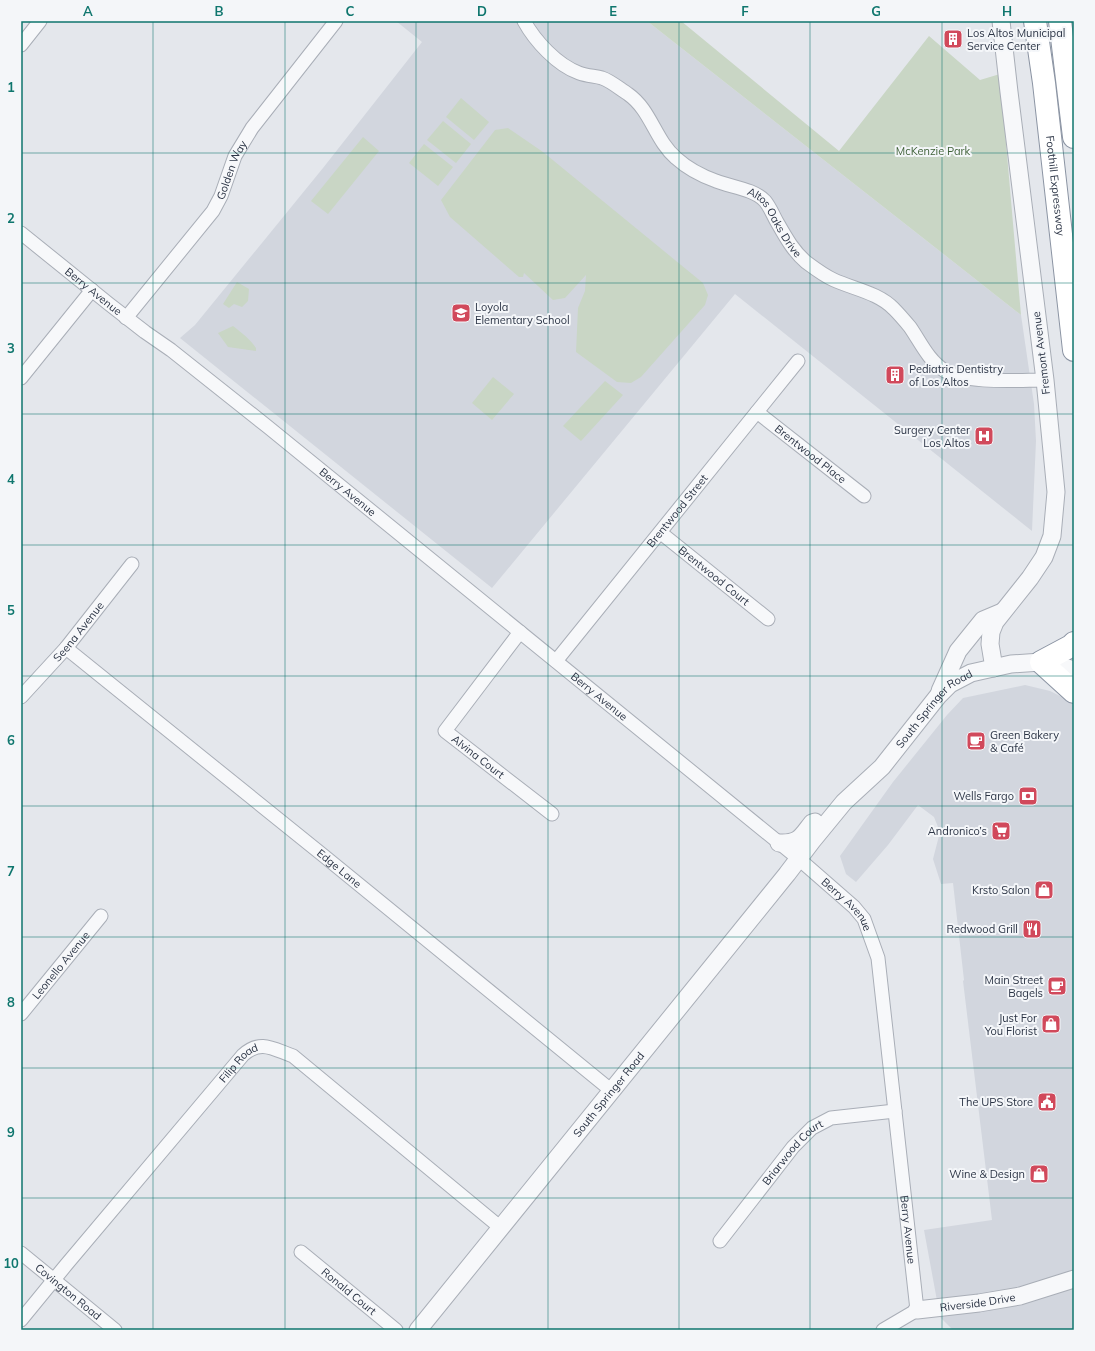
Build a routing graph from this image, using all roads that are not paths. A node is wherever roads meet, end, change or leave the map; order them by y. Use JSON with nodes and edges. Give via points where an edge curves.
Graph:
{"nodes":[{"id":1,"x":40,"y":21,"type":"edge"},
{"id":2,"x":336,"y":21,"type":"edge"},
{"id":3,"x":524,"y":21,"type":"edge"},
{"id":4,"x":1001,"y":21,"type":"edge"},
{"id":5,"x":1035,"y":21,"type":"edge"},
{"id":6,"x":1060,"y":21,"type":"edge"},
{"id":7,"x":21,"y":46,"type":"edge"},
{"id":8,"x":1074,"y":137,"type":"edge"},
{"id":9,"x":21,"y":233,"type":"edge"},
{"id":10,"x":92,"y":290,"type":"junction"},
{"id":11,"x":126,"y":318,"type":"junction"},
{"id":12,"x":1074,"y":350,"type":"edge"},
{"id":13,"x":798,"y":361,"type":"dead end"},
{"id":14,"x":21,"y":378,"type":"edge"},
{"id":15,"x":1045,"y":380,"type":"junction"},
{"id":16,"x":757,"y":412,"type":"junction"},
{"id":17,"x":864,"y":496,"type":"dead end"},
{"id":18,"x":660,"y":533,"type":"junction"},
{"id":19,"x":132,"y":564,"type":"dead end"},
{"id":20,"x":1002,"y":612,"type":"junction"},
{"id":21,"x":768,"y":619,"type":"dead end"},
{"id":22,"x":520,"y":632,"type":"junction"},
{"id":23,"x":1074,"y":643,"type":"edge"},
{"id":24,"x":66,"y":648,"type":"junction"},
{"id":25,"x":556,"y":661,"type":"junction"},
{"id":26,"x":1041,"y":662,"type":"junction"},
{"id":27,"x":994,"y":668,"type":"junction"},
{"id":28,"x":1074,"y":670,"type":"edge"},
{"id":29,"x":1074,"y":692,"type":"edge"},
{"id":30,"x":938,"y":696,"type":"junction"},
{"id":31,"x":21,"y":697,"type":"edge"},
{"id":32,"x":552,"y":814,"type":"dead end"},
{"id":33,"x":827,"y":822,"type":"junction"},
{"id":34,"x":779,"y":843,"type":"junction"},
{"id":35,"x":799,"y":859,"type":"junction"},
{"id":36,"x":102,"y":916,"type":"dead end"},
{"id":37,"x":21,"y":1014,"type":"edge"},
{"id":38,"x":612,"y":1091,"type":"junction"},
{"id":39,"x":895,"y":1111,"type":"junction"},
{"id":40,"x":501,"y":1228,"type":"junction"},
{"id":41,"x":720,"y":1241,"type":"dead end"},
{"id":42,"x":301,"y":1252,"type":"dead end"},
{"id":43,"x":21,"y":1253,"type":"edge"},
{"id":44,"x":1074,"y":1279,"type":"edge"},
{"id":45,"x":54,"y":1280,"type":"junction"},
{"id":46,"x":917,"y":1310,"type":"junction"},
{"id":47,"x":21,"y":1320,"type":"edge"},
{"id":48,"x":115,"y":1330,"type":"edge"},
{"id":49,"x":396,"y":1330,"type":"edge"},
{"id":50,"x":418,"y":1330,"type":"edge"},
{"id":51,"x":883,"y":1330,"type":"edge"}],
"edges":[{"from":1,"to":7,"type":"street"},
{"from":2,"to":11,"type":"street","name":"Golden Way","via":[[252,128],[236,156],[213,211]]},
{"from":3,"to":15,"type":"street","name":"Altos Oaks Drive","via":[[543,48],[555,58],[578,73],[604,78],[630,96],[646,113],[664,146],[686,166],[716,181],[758,195],[765,201],[790,244],[806,262],[832,280],[880,298],[893,308],[910,326],[932,360],[946,371],[964,377]]},
{"from":4,"to":15,"type":"street","name":"Fremont Avenue"},
{"from":5,"to":12,"type":"highway","name":"Foothill Expressway"},
{"from":6,"to":8,"type":"highway"},
{"from":9,"to":10,"type":"street","name":"Berry Avenue"},
{"from":10,"to":11,"type":"street","name":"Berry Avenue"},
{"from":10,"to":14,"type":"street"},
{"from":11,"to":22,"type":"street","name":"Berry Avenue","via":[[262,422]]},
{"from":13,"to":16,"type":"street","name":"Brentwood Street"},
{"from":15,"to":20,"type":"street","name":"Fremont Avenue","via":[[1056,492],[1052,536],[1044,557]]},
{"from":16,"to":17,"type":"street","name":"Brentwood Place"},
{"from":16,"to":18,"type":"street","name":"Brentwood Street"},
{"from":18,"to":21,"type":"street","name":"Brentwood Court"},
{"from":18,"to":25,"type":"street","name":"Brentwood Street"},
{"from":19,"to":24,"type":"street","name":"Seena Avenue"},
{"from":20,"to":27,"type":"street","name":"Fremont Avenue","via":[[991,632]]},
{"from":20,"to":30,"type":"street","via":[[983,620],[958,651]]},
{"from":22,"to":25,"type":"street","name":"Berry Avenue"},
{"from":22,"to":32,"type":"street","name":"Alvina Court","via":[[445,731]]},
{"from":23,"to":26,"type":"highway"},
{"from":24,"to":31,"type":"street","name":"Seena Avenue"},
{"from":24,"to":38,"type":"street","name":"Edge Lane"},
{"from":25,"to":34,"type":"street","name":"Berry Avenue"},
{"from":26,"to":27,"type":"street","name":"South Springer Road"},
{"from":26,"to":28,"type":"street","name":"South Springer Road"},
{"from":26,"to":29,"type":"highway"},
{"from":27,"to":30,"type":"street","name":"South Springer Road","via":[[960,678]]},
{"from":30,"to":33,"type":"street","name":"South Springer Road","via":[[882,767],[844,802]]},
{"from":33,"to":34,"type":"street","via":[[812,822],[799,838],[790,843]]},
{"from":33,"to":35,"type":"street","name":"South Springer Road"},
{"from":34,"to":35,"type":"street","name":"Berry Avenue"},
{"from":35,"to":38,"type":"street","name":"South Springer Road"},
{"from":35,"to":39,"type":"street","name":"Berry Avenue","via":[[864,919],[878,958]]},
{"from":36,"to":37,"type":"street","name":"Leonello Avenue"},
{"from":38,"to":40,"type":"street","name":"South Springer Road"},
{"from":39,"to":41,"type":"street","name":"Briarwood Court","via":[[831,1118],[812,1128],[793,1147]]},
{"from":39,"to":46,"type":"street","name":"Berry Avenue"},
{"from":40,"to":45,"type":"street","name":"Filip Road","via":[[293,1056],[265,1046],[251,1048],[243,1054]]},
{"from":40,"to":50,"type":"street","name":"South Springer Road"},
{"from":42,"to":49,"type":"street","name":"Ronald Court"},
{"from":43,"to":45,"type":"street","name":"Covington Road"},
{"from":44,"to":46,"type":"street","name":"Riverside Drive","via":[[1020,1296]]},
{"from":45,"to":47,"type":"street","name":"Filip Road"},
{"from":45,"to":48,"type":"street","name":"Covington Road"},
{"from":46,"to":51,"type":"street","name":"Riverside Drive"}]}
